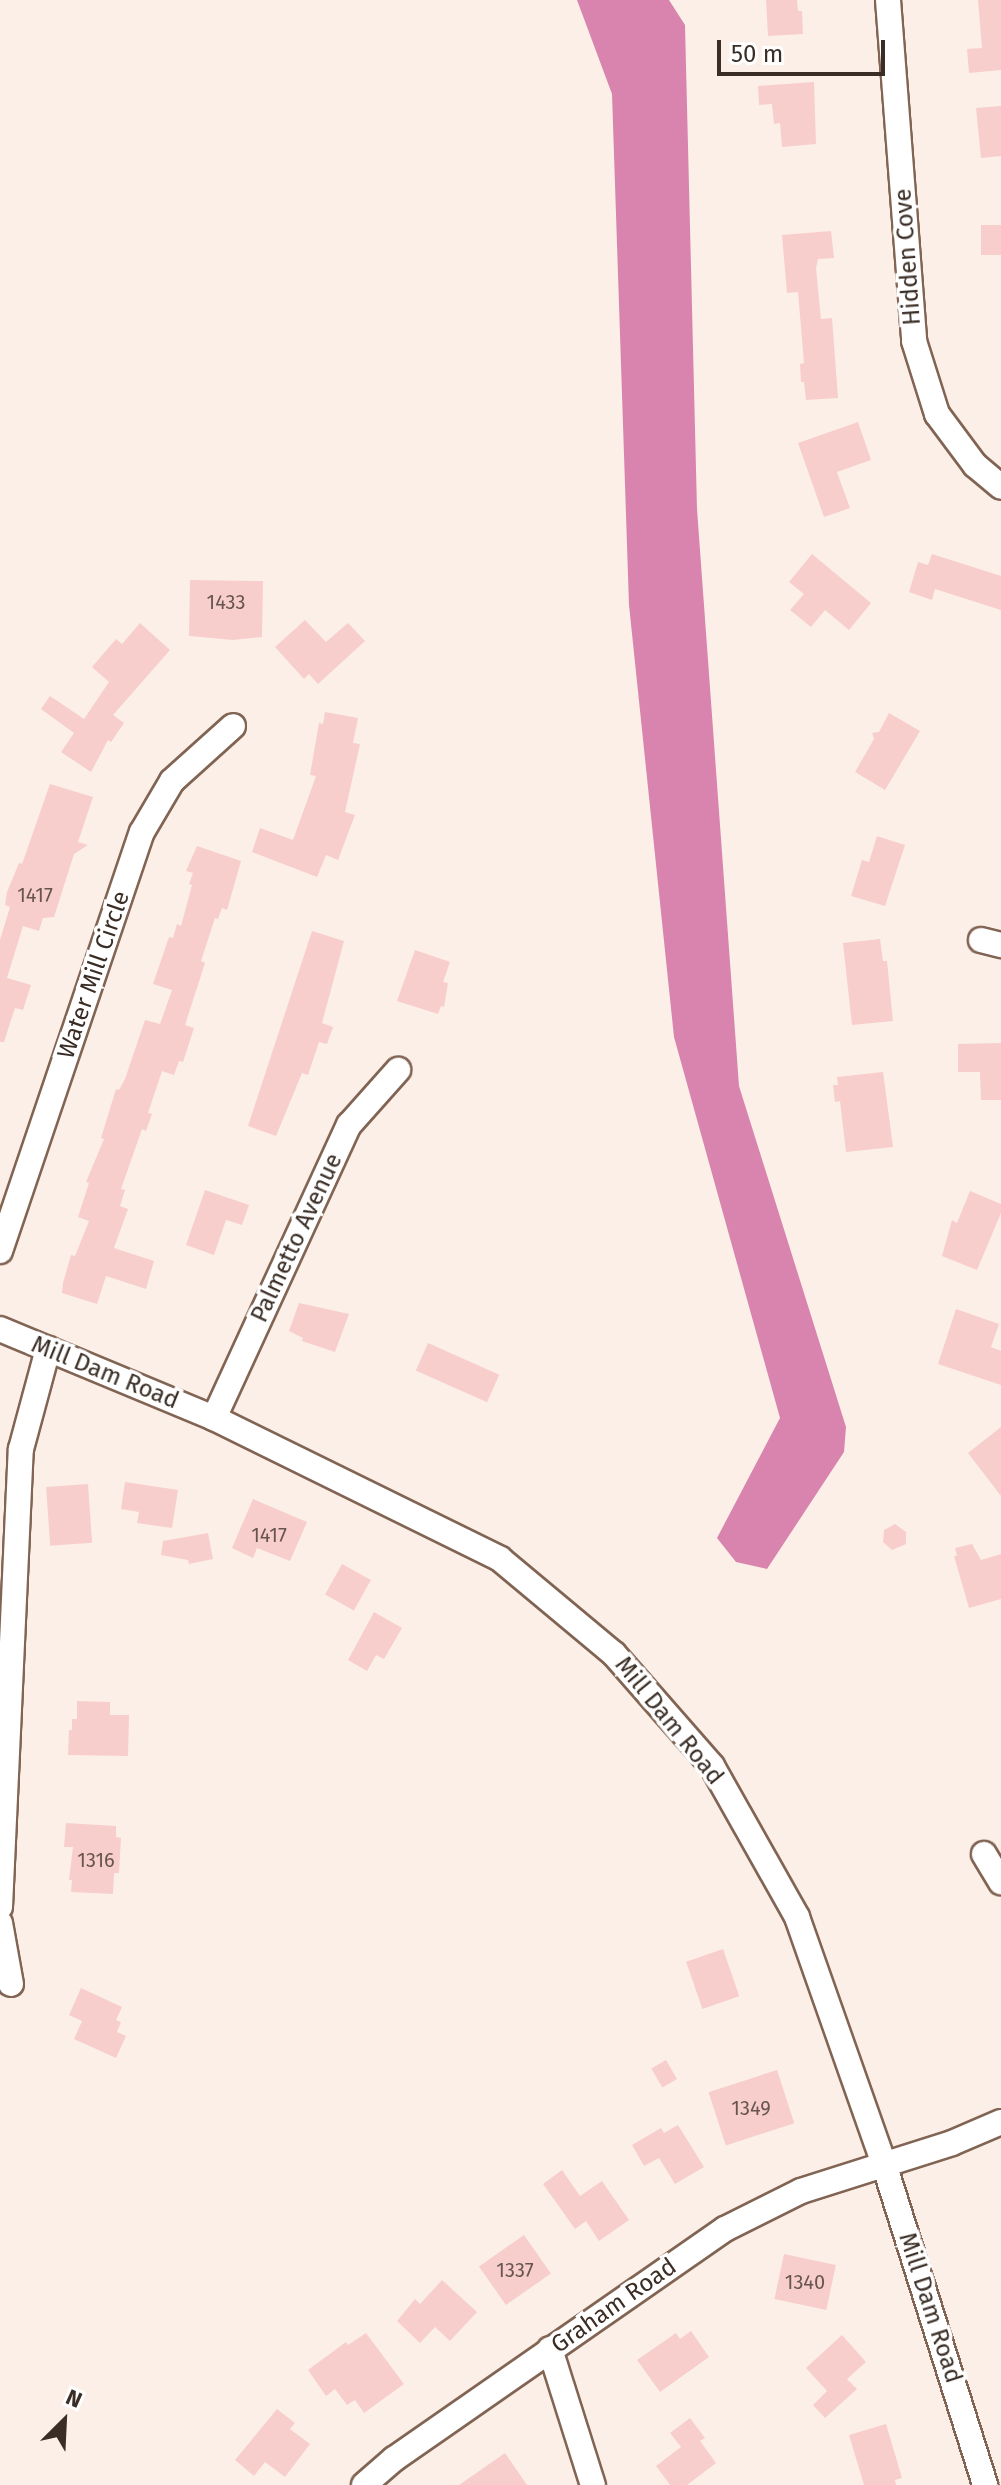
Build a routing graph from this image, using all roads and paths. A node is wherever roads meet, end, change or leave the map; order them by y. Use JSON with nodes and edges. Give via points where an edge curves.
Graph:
{"nodes":[{"id":1,"x":888,"y":0,"type":"edge"},
{"id":2,"x":1001,"y":487,"type":"edge"},
{"id":3,"x":233,"y":726,"type":"dead end"},
{"id":4,"x":398,"y":1070,"type":"dead end"},
{"id":5,"x":0,"y":1251,"type":"edge"},
{"id":6,"x":0,"y":1329,"type":"edge"},
{"id":7,"x":48,"y":1349,"type":"junction"},
{"id":8,"x":214,"y":1418,"type":"junction"},
{"id":9,"x":984,"y":1854,"type":"dead end"},
{"id":10,"x":1001,"y":1882,"type":"edge"},
{"id":11,"x":0,"y":1907,"type":"edge"},
{"id":12,"x":0,"y":1923,"type":"edge"},
{"id":13,"x":11,"y":1984,"type":"dead end"},
{"id":14,"x":1001,"y":2122,"type":"edge"},
{"id":15,"x":884,"y":2164,"type":"junction"},
{"id":16,"x":550,"y":2349,"type":"junction"},
{"id":17,"x":364,"y":2485,"type":"edge"},
{"id":18,"x":593,"y":2485,"type":"edge"},
{"id":19,"x":985,"y":2485,"type":"edge"}],
"edges":[{"from":1,"to":2,"type":"street","name":"Hidden Cove","via":[[914,341],[937,414],[975,465]]},
{"from":3,"to":5,"type":"street","name":"Water Mill Circle","via":[[172,781],[142,832]]},
{"from":4,"to":8,"type":"street","name":"Palmetto Avenue","via":[[349,1125]]},
{"from":6,"to":7,"type":"street","name":"Mill Dam Road"},
{"from":7,"to":8,"type":"street","name":"Mill Dam Road"},
{"from":7,"to":11,"type":"street","via":[[21,1449]]},
{"from":8,"to":15,"type":"street","name":"Mill Dam Road","via":[[500,1559],[614,1654],[712,1766],[797,1917]]},
{"from":9,"to":10,"type":"street"},
{"from":12,"to":13,"type":"street"},
{"from":14,"to":15,"type":"street","name":"Graham Road"},
{"from":15,"to":16,"type":"street","name":"Graham Road","via":[[763,2207]]},
{"from":15,"to":19,"type":"street","name":"Mill Dam Road"},
{"from":16,"to":17,"type":"street","name":"Graham Road"},
{"from":16,"to":18,"type":"street"}]}
